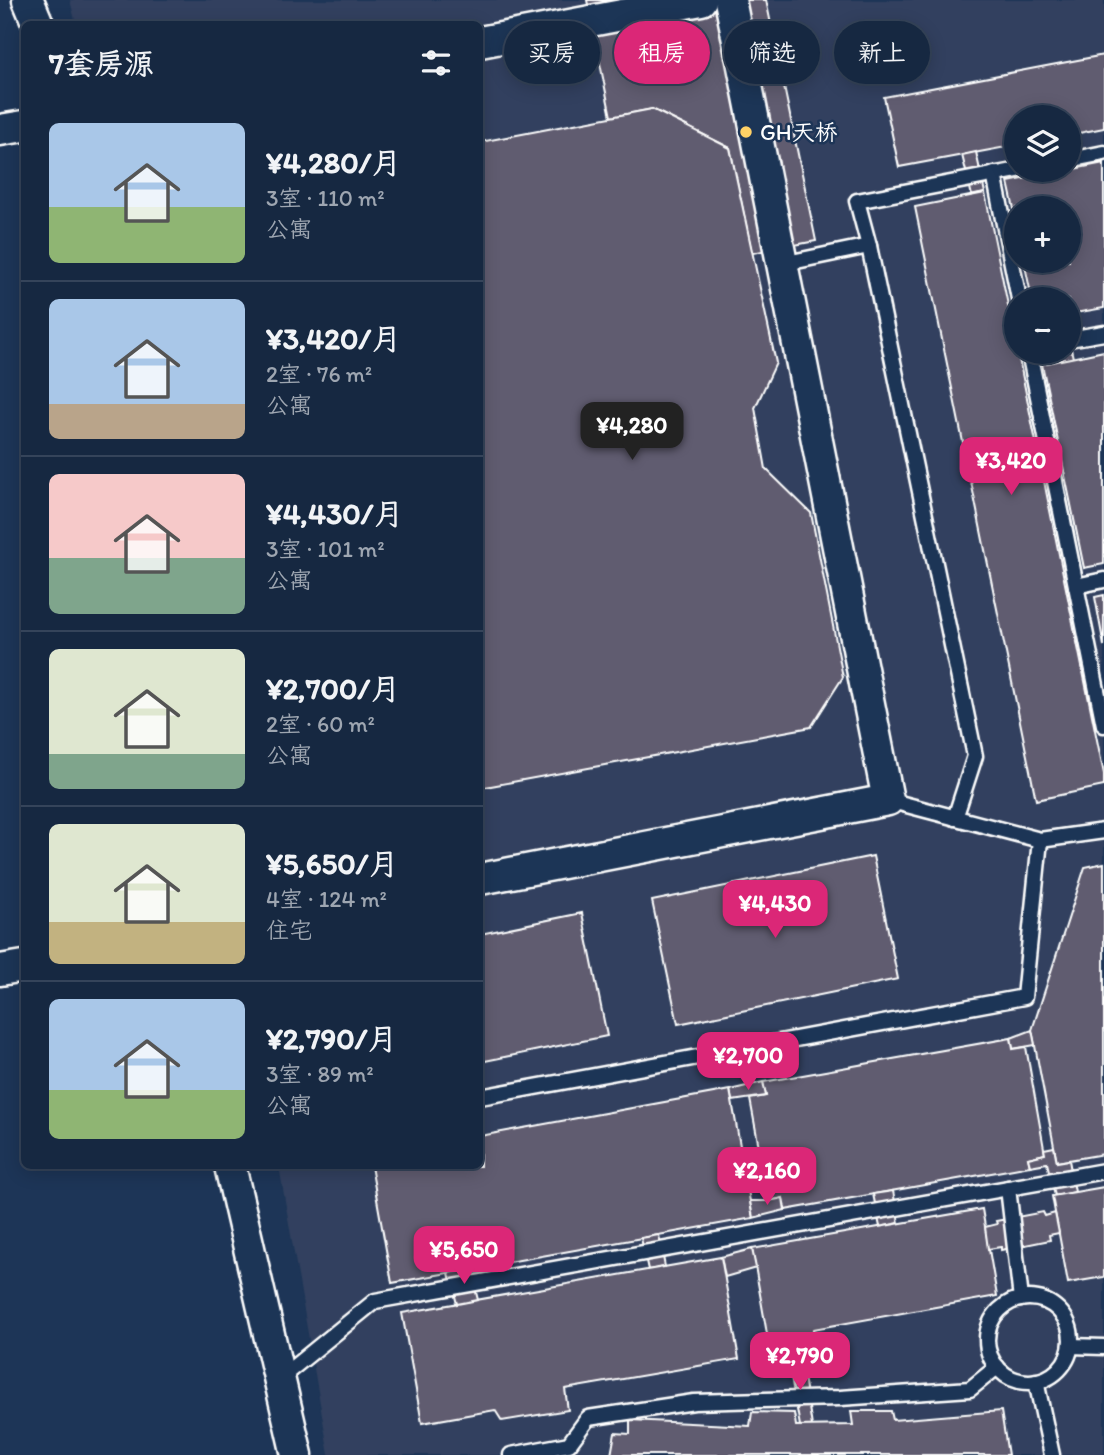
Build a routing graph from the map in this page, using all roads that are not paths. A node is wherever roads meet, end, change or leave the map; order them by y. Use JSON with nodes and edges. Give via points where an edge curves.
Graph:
{"nodes":[{"id":1,"x":27,"y":0,"type":"edge"},
{"id":2,"x":701,"y":0,"type":"edge"},
{"id":3,"x":730,"y":0,"type":"edge"},
{"id":4,"x":37,"y":21,"type":"edge"},
{"id":5,"x":483,"y":41,"type":"edge"},
{"id":6,"x":21,"y":126,"type":"edge"},
{"id":7,"x":0,"y":130,"type":"edge"},
{"id":8,"x":1104,"y":153,"type":"edge"},
{"id":9,"x":1081,"y":158,"type":"edge"},
{"id":10,"x":1004,"y":172,"type":"edge"},
{"id":11,"x":994,"y":174,"type":"junction"},
{"id":12,"x":869,"y":246,"type":"junction"},
{"id":13,"x":782,"y":264,"type":"junction"},
{"id":14,"x":1017,"y":287,"type":"edge"},
{"id":15,"x":1104,"y":333,"type":"edge"},
{"id":16,"x":1081,"y":337,"type":"edge"},
{"id":17,"x":1031,"y":364,"type":"edge"},
{"id":18,"x":1104,"y":580,"type":"edge"},
{"id":19,"x":1076,"y":586,"type":"junction"},
{"id":20,"x":1104,"y":725,"type":"edge"},
{"id":21,"x":888,"y":800,"type":"junction"},
{"id":22,"x":955,"y":818,"type":"junction"},
{"id":23,"x":1104,"y":831,"type":"edge"},
{"id":24,"x":1040,"y":840,"type":"junction"},
{"id":25,"x":483,"y":878,"type":"edge"},
{"id":26,"x":21,"y":966,"type":"edge"},
{"id":27,"x":0,"y":970,"type":"edge"},
{"id":28,"x":483,"y":1096,"type":"edge"},
{"id":29,"x":231,"y":1169,"type":"edge"},
{"id":30,"x":1104,"y":1171,"type":"edge"},
{"id":31,"x":1008,"y":1188,"type":"junction"},
{"id":32,"x":1021,"y":1299,"type":"junction"},
{"id":33,"x":1071,"y":1346,"type":"junction"},
{"id":34,"x":1104,"y":1347,"type":"edge"},
{"id":35,"x":997,"y":1367,"type":"junction"},
{"id":36,"x":279,"y":1379,"type":"junction"},
{"id":37,"x":1036,"y":1381,"type":"junction"},
{"id":38,"x":570,"y":1449,"type":"edge"},
{"id":39,"x":297,"y":1455,"type":"edge"},
{"id":40,"x":511,"y":1455,"type":"edge"},
{"id":41,"x":1052,"y":1455,"type":"edge"}],
"edges":[{"from":1,"to":4,"type":"street"},
{"from":2,"to":5,"type":"street"},
{"from":3,"to":13,"type":"street"},
{"from":6,"to":7,"type":"street"},
{"from":8,"to":9,"type":"lane"},
{"from":10,"to":11,"type":"lane"},
{"from":11,"to":12,"type":"lane","via":[[857,201]]},
{"from":11,"to":14,"type":"lane"},
{"from":12,"to":13,"type":"lane"},
{"from":12,"to":22,"type":"lane","via":[[975,756]]},
{"from":13,"to":21,"type":"street"},
{"from":15,"to":16,"type":"lane"},
{"from":17,"to":19,"type":"lane"},
{"from":18,"to":19,"type":"lane"},
{"from":19,"to":20,"type":"lane"},
{"from":21,"to":22,"type":"lane"},
{"from":21,"to":25,"type":"street"},
{"from":22,"to":24,"type":"lane"},
{"from":23,"to":24,"type":"lane"},
{"from":24,"to":28,"type":"lane","via":[[1024,997]]},
{"from":26,"to":27,"type":"street"},
{"from":29,"to":36,"type":"street"},
{"from":30,"to":31,"type":"lane"},
{"from":31,"to":32,"type":"lane"},
{"from":31,"to":36,"type":"lane","via":[[375,1301]]},
{"from":32,"to":33,"type":"lane","via":[[1035,1298],[1058,1310],[1071,1333]]},
{"from":32,"to":35,"type":"lane","via":[[1002,1309],[990,1326],[987,1340]]},
{"from":33,"to":34,"type":"lane"},
{"from":33,"to":37,"type":"lane","via":[[1059,1369]]},
{"from":35,"to":37,"type":"lane","via":[[1008,1376]]},
{"from":35,"to":38,"type":"lane","via":[[970,1389],[694,1402],[588,1419]]},
{"from":36,"to":39,"type":"street"},
{"from":37,"to":41,"type":"lane"},
{"from":38,"to":40,"type":"lane"}]}
